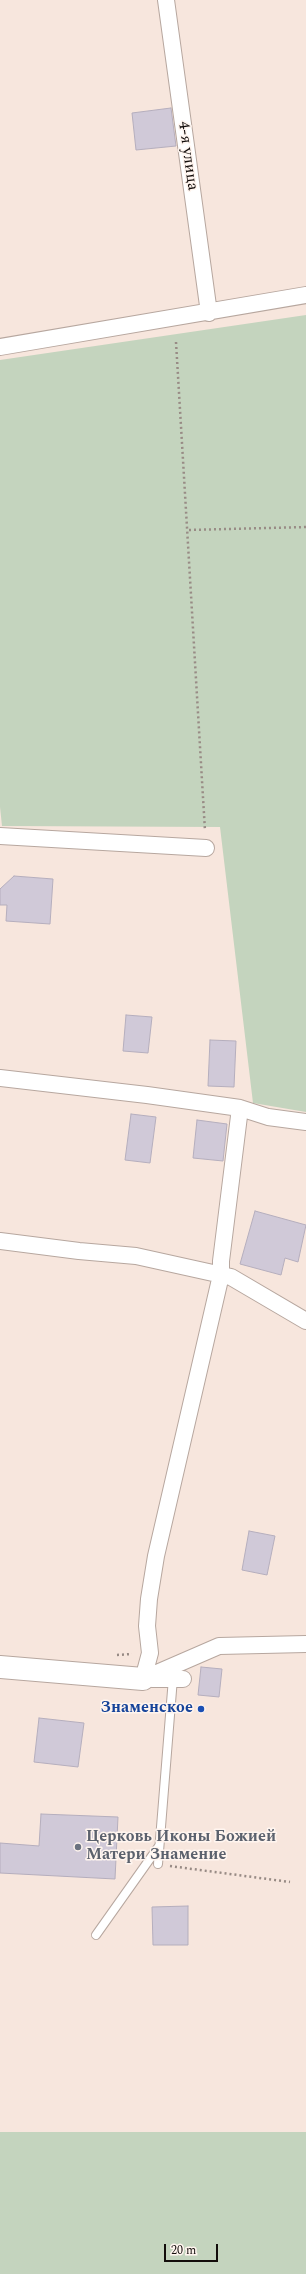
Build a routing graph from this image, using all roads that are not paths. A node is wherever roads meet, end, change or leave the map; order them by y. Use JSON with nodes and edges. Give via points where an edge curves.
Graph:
{"nodes":[{"id":1,"x":166,"y":0,"type":"edge"},
{"id":2,"x":306,"y":295,"type":"edge"},
{"id":3,"x":209,"y":313,"type":"junction"},
{"id":4,"x":0,"y":347,"type":"edge"},
{"id":5,"x":0,"y":836,"type":"edge"},
{"id":6,"x":206,"y":848,"type":"road end"},
{"id":7,"x":0,"y":1078,"type":"edge"},
{"id":8,"x":240,"y":1108,"type":"junction"},
{"id":9,"x":306,"y":1122,"type":"edge"},
{"id":10,"x":0,"y":1241,"type":"edge"},
{"id":11,"x":221,"y":1275,"type":"junction"},
{"id":12,"x":306,"y":1321,"type":"edge"},
{"id":13,"x":306,"y":1644,"type":"edge"},
{"id":14,"x":0,"y":1667,"type":"edge"},
{"id":15,"x":178,"y":1678,"type":"joint"},
{"id":16,"x":143,"y":1679,"type":"junction"},
{"id":17,"x":159,"y":1846,"type":"junction"},
{"id":18,"x":158,"y":1864,"type":"road end"},
{"id":19,"x":96,"y":1935,"type":"dead end"}],
"edges":[{"from":1,"to":3,"type":"street","name":"4-я улица"},
{"from":2,"to":3,"type":"street"},
{"from":3,"to":4,"type":"street"},
{"from":5,"to":6,"type":"street"},
{"from":7,"to":8,"type":"street","via":[[147,1094]]},
{"from":8,"to":9,"type":"street","via":[[268,1117]]},
{"from":8,"to":11,"type":"street"},
{"from":10,"to":11,"type":"street","via":[[136,1256]]},
{"from":11,"to":12,"type":"street","via":[[231,1277]]},
{"from":11,"to":16,"type":"street","via":[[156,1556],[148,1612],[150,1653]]},
{"from":13,"to":16,"type":"street","via":[[219,1646]]},
{"from":14,"to":16,"type":"street"},
{"from":15,"to":16,"type":"street"},
{"from":15,"to":17,"type":"lane"},
{"from":17,"to":18,"type":"lane"},
{"from":17,"to":19,"type":"lane"}]}
